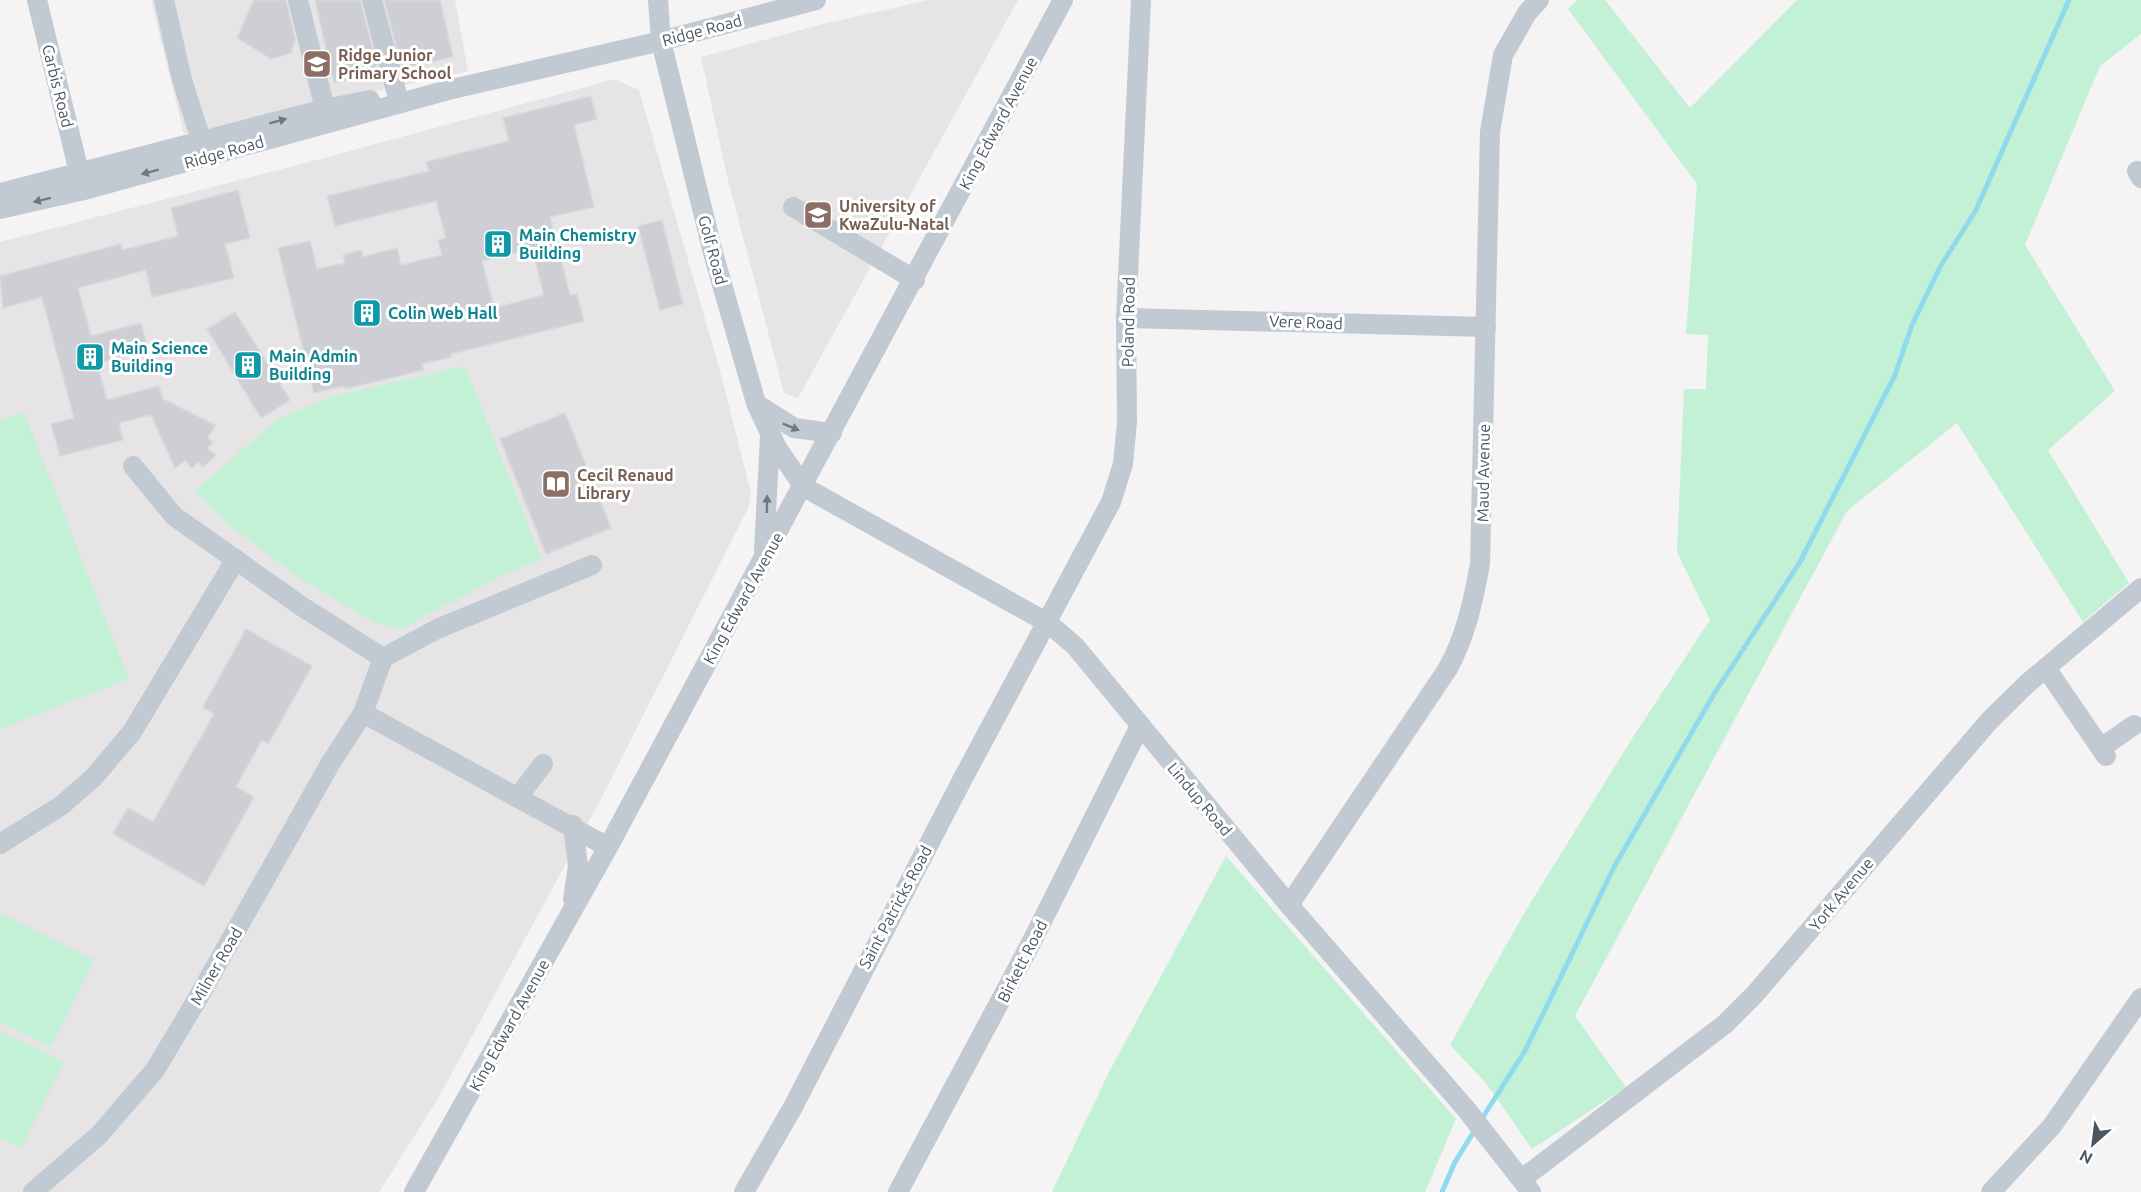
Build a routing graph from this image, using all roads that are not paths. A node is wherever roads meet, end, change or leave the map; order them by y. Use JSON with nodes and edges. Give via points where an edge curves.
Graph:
{"nodes":[{"id":1,"x":37,"y":0,"type":"edge"},
{"id":2,"x":164,"y":0,"type":"edge"},
{"id":3,"x":298,"y":0,"type":"edge"},
{"id":4,"x":372,"y":0,"type":"edge"},
{"id":5,"x":658,"y":0,"type":"edge"},
{"id":6,"x":816,"y":0,"type":"edge"},
{"id":7,"x":1539,"y":0,"type":"edge"},
{"id":8,"x":1139,"y":1,"type":"edge"},
{"id":9,"x":1060,"y":3,"type":"edge"},
{"id":10,"x":661,"y":41,"type":"junction"},
{"id":11,"x":448,"y":90,"type":"junction"},
{"id":12,"x":397,"y":95,"type":"junction"},
{"id":13,"x":325,"y":109,"type":"junction"},
{"id":14,"x":204,"y":149,"type":"junction"},
{"id":15,"x":81,"y":181,"type":"junction"},
{"id":16,"x":0,"y":193,"type":"edge"},
{"id":17,"x":793,"y":207,"type":"dead end"},
{"id":18,"x":0,"y":209,"type":"edge"},
{"id":19,"x":915,"y":280,"type":"junction"},
{"id":20,"x":1126,"y":318,"type":"junction"},
{"id":21,"x":1486,"y":327,"type":"junction"},
{"id":22,"x":756,"y":403,"type":"junction"},
{"id":23,"x":832,"y":433,"type":"junction"},
{"id":24,"x":770,"y":437,"type":"junction"},
{"id":25,"x":133,"y":466,"type":"dead end"},
{"id":26,"x":804,"y":487,"type":"junction"},
{"id":27,"x":236,"y":559,"type":"junction"},
{"id":28,"x":762,"y":563,"type":"junction"},
{"id":29,"x":592,"y":565,"type":"dead end"},
{"id":30,"x":2141,"y":588,"type":"edge"},
{"id":31,"x":1048,"y":622,"type":"junction"},
{"id":32,"x":383,"y":657,"type":"junction"},
{"id":33,"x":2046,"y":668,"type":"junction"},
{"id":34,"x":363,"y":712,"type":"junction"},
{"id":35,"x":2134,"y":725,"type":"dead end"},
{"id":36,"x":1140,"y":726,"type":"junction"},
{"id":37,"x":543,"y":764,"type":"dead end"},
{"id":38,"x":518,"y":797,"type":"junction"},
{"id":39,"x":573,"y":825,"type":"junction"},
{"id":40,"x":0,"y":844,"type":"edge"},
{"id":41,"x":608,"y":847,"type":"junction"},
{"id":42,"x":1289,"y":904,"type":"junction"},
{"id":43,"x":570,"y":916,"type":"junction"},
{"id":44,"x":2141,"y":998,"type":"edge"},
{"id":45,"x":1526,"y":1186,"type":"edge"},
{"id":46,"x":33,"y":1192,"type":"edge"},
{"id":47,"x":414,"y":1192,"type":"edge"},
{"id":48,"x":744,"y":1192,"type":"edge"},
{"id":49,"x":898,"y":1192,"type":"edge"},
{"id":50,"x":1991,"y":1192,"type":"edge"}],
"edges":[{"from":1,"to":15,"type":"street","name":"Carbis Road"},
{"from":2,"to":14,"type":"street","via":[[182,80]]},
{"from":3,"to":13,"type":"street"},
{"from":4,"to":12,"type":"street"},
{"from":5,"to":10,"type":"street","name":"Golf Road"},
{"from":6,"to":10,"type":"street","name":"Ridge Road"},
{"from":7,"to":21,"type":"street","name":"Maud Avenue","via":[[1503,55],[1495,86],[1490,132]]},
{"from":8,"to":20,"type":"street","name":"Poland Road"},
{"from":9,"to":19,"type":"street","name":"King Edward Avenue"},
{"from":10,"to":11,"type":"street","name":"Ridge Road"},
{"from":10,"to":22,"type":"street","name":"Golf Road","via":[[712,253]]},
{"from":11,"to":12,"type":"street","name":"Ridge Road"},
{"from":11,"to":14,"type":"street","name":"Ridge Road"},
{"from":12,"to":13,"type":"street","name":"Ridge Road"},
{"from":14,"to":13,"type":"street","name":"Ridge Road","one_way":true},
{"from":14,"to":15,"type":"street","name":"Ridge Road"},
{"from":15,"to":16,"type":"street","name":"Ridge Road"},
{"from":15,"to":18,"type":"street","name":"Ridge Road","one_way":true},
{"from":17,"to":19,"type":"street"},
{"from":19,"to":23,"type":"street","name":"King Edward Avenue"},
{"from":20,"to":21,"type":"street","name":"Vere Road"},
{"from":20,"to":31,"type":"street","name":"Poland Road","via":[[1127,422],[1123,464],[1111,502]]},
{"from":21,"to":42,"type":"street","name":"Maud Avenue","via":[[1480,564],[1461,646]]},
{"from":22,"to":23,"type":"street","one_way":true,"via":[[794,428]]},
{"from":22,"to":24,"type":"street","name":"Golf Road"},
{"from":23,"to":26,"type":"street","name":"King Edward Avenue"},
{"from":24,"to":26,"type":"street","name":"Golf Road"},
{"from":28,"to":24,"type":"street","one_way":true},
{"from":25,"to":27,"type":"street","via":[[174,516]]},
{"from":26,"to":28,"type":"street","name":"King Edward Avenue"},
{"from":26,"to":31,"type":"street","name":"Lindup Road"},
{"from":27,"to":32,"type":"street","via":[[301,606]]},
{"from":27,"to":40,"type":"street","via":[[126,740],[93,778],[62,805]]},
{"from":28,"to":41,"type":"street","name":"King Edward Avenue"},
{"from":29,"to":32,"type":"street","via":[[437,629]]},
{"from":30,"to":33,"type":"street","name":"York Avenue"},
{"from":31,"to":36,"type":"street","name":"Lindup Road","via":[[1075,646]]},
{"from":31,"to":48,"type":"street","name":"Saint Patricks Road","via":[[793,1107]]},
{"from":32,"to":34,"type":"street","name":"Milner Road"},
{"from":33,"to":35,"type":"street","via":[[2103,752]]},
{"from":33,"to":45,"type":"street","name":"York Avenue","via":[[1959,754],[1755,994],[1725,1024]]},
{"from":34,"to":38,"type":"street"},
{"from":34,"to":46,"type":"street","name":"Milner Road","via":[[155,1070],[99,1135]]},
{"from":36,"to":42,"type":"street","name":"Lindup Road"},
{"from":36,"to":49,"type":"street","name":"Birkett Road","via":[[1029,947]]},
{"from":37,"to":38,"type":"street"},
{"from":38,"to":39,"type":"street"},
{"from":39,"to":41,"type":"street"},
{"from":39,"to":43,"type":"street","via":[[578,877]]},
{"from":41,"to":43,"type":"street","name":"King Edward Avenue"},
{"from":42,"to":45,"type":"street","name":"Lindup Road","via":[[1466,1109]]},
{"from":43,"to":47,"type":"street","name":"King Edward Avenue"},
{"from":44,"to":50,"type":"street","via":[[2052,1126]]}]}
